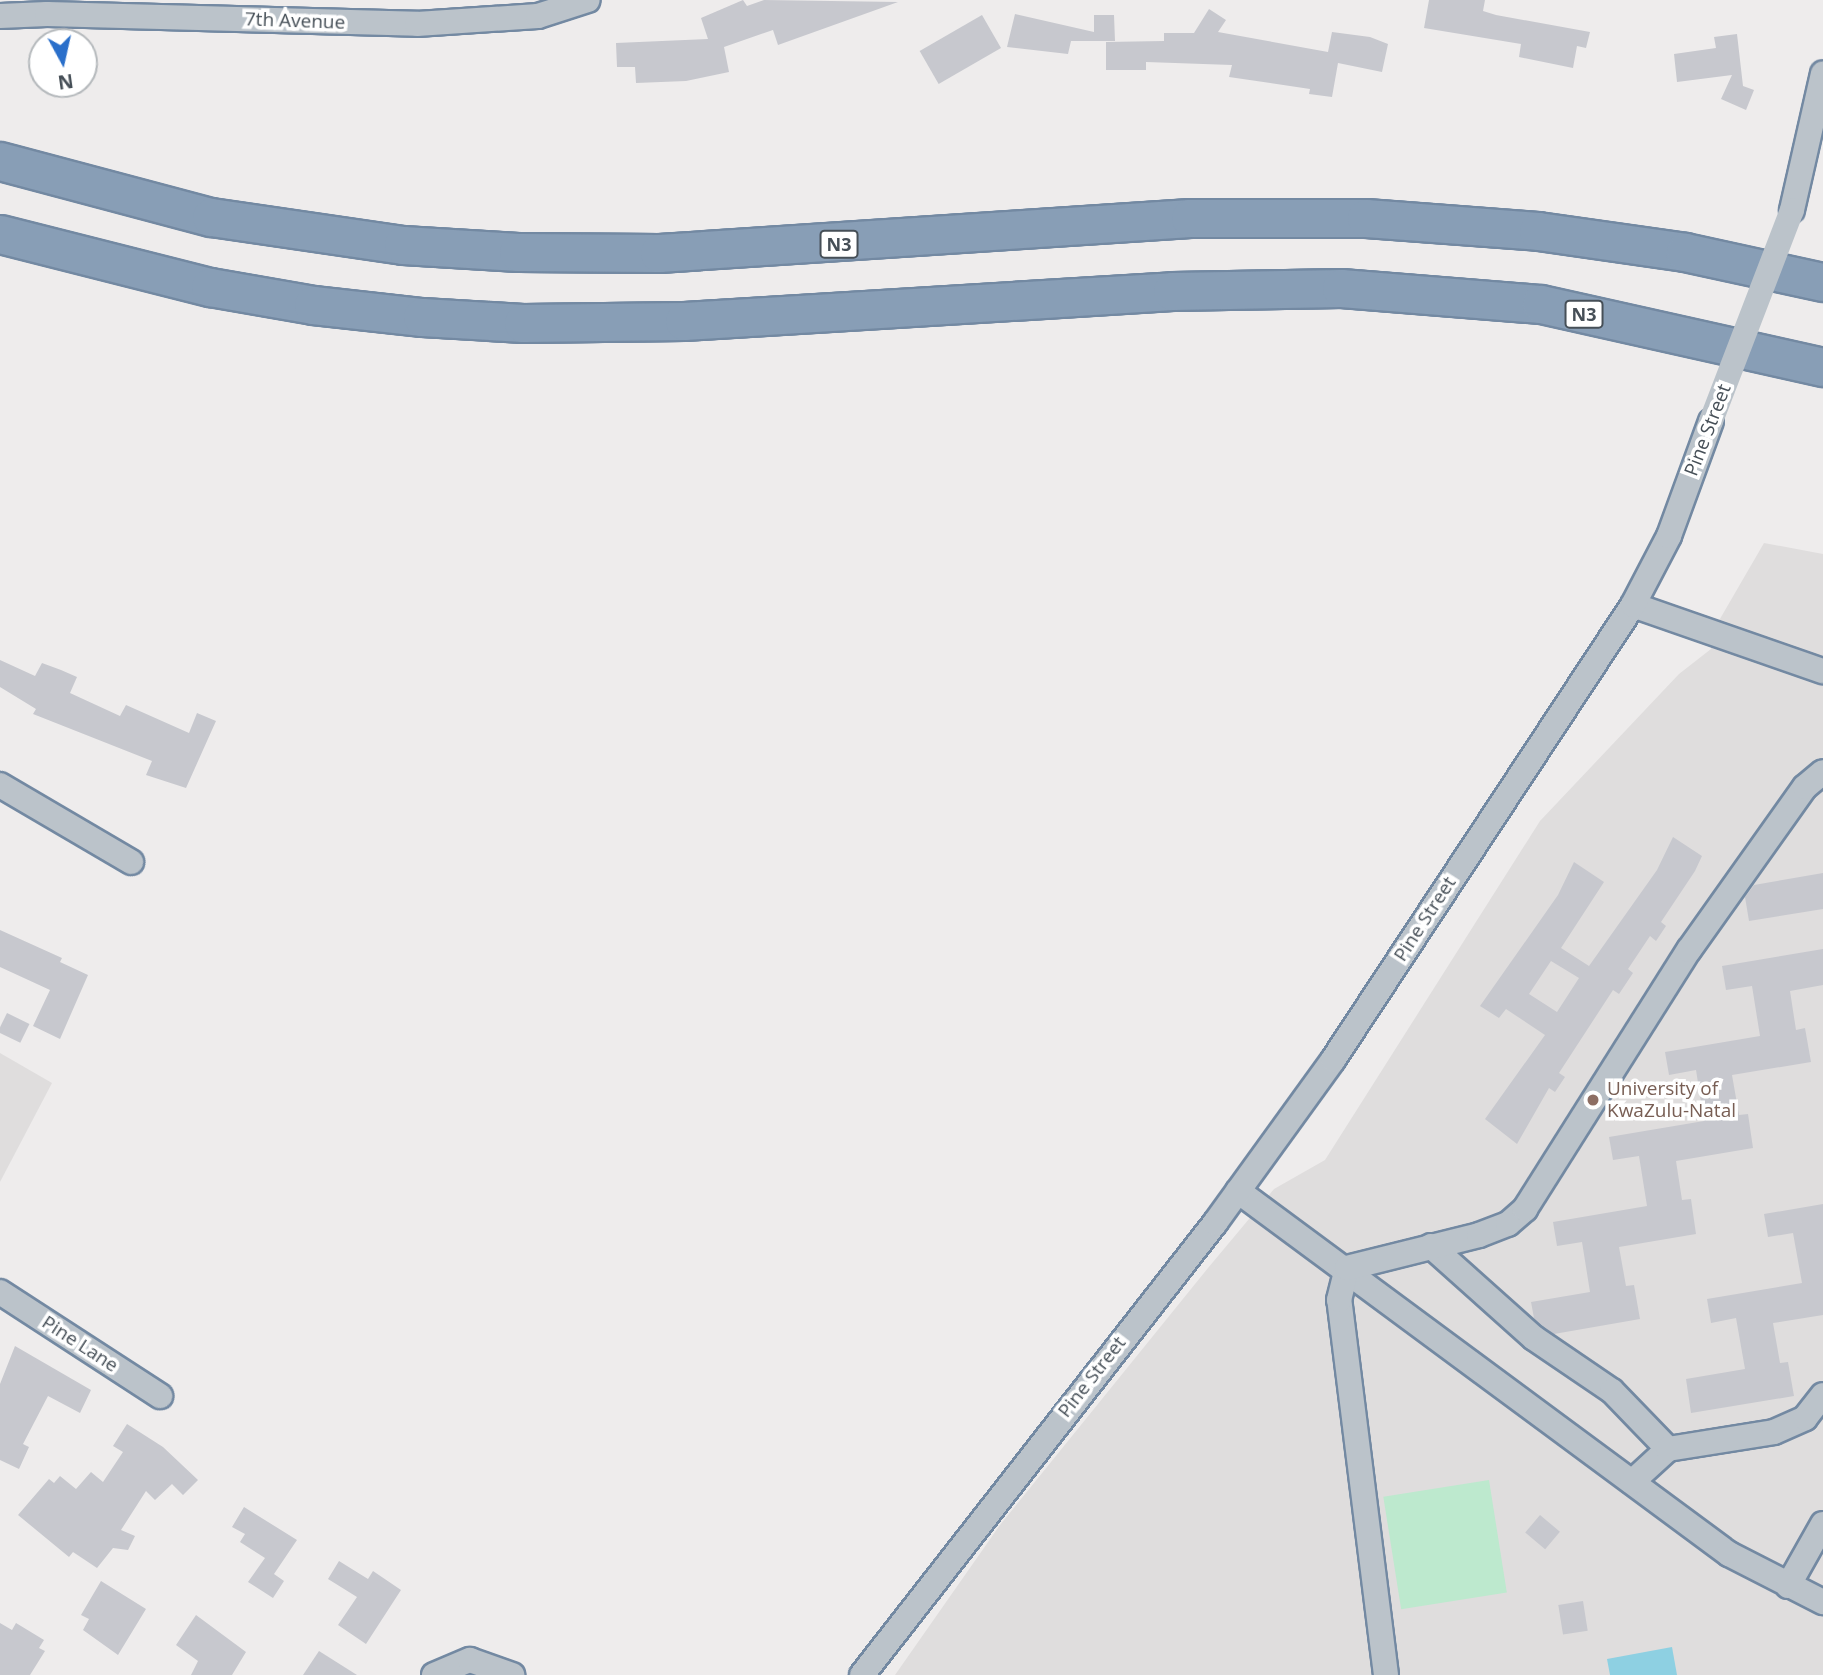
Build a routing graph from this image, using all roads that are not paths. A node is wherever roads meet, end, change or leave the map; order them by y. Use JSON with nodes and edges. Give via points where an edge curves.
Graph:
{"nodes":[{"id":1,"x":587,"y":0,"type":"edge"},
{"id":2,"x":0,"y":16,"type":"edge"},
{"id":3,"x":1823,"y":73,"type":"edge"},
{"id":4,"x":0,"y":161,"type":"edge"},
{"id":5,"x":0,"y":234,"type":"edge"},
{"id":6,"x":1823,"y":282,"type":"edge"},
{"id":7,"x":1823,"y":367,"type":"edge"},
{"id":8,"x":1633,"y":605,"type":"junction"},
{"id":9,"x":1823,"y":671,"type":"edge"},
{"id":10,"x":1823,"y":772,"type":"edge"},
{"id":11,"x":0,"y":785,"type":"edge"},
{"id":12,"x":131,"y":862,"type":"dead end"},
{"id":13,"x":1238,"y":1191,"type":"junction"},
{"id":14,"x":1431,"y":1245,"type":"junction"},
{"id":15,"x":1347,"y":1268,"type":"junction"},
{"id":16,"x":0,"y":1292,"type":"edge"},
{"id":17,"x":1823,"y":1395,"type":"edge"},
{"id":18,"x":160,"y":1396,"type":"dead end"},
{"id":19,"x":1668,"y":1448,"type":"junction"},
{"id":20,"x":1632,"y":1482,"type":"junction"},
{"id":21,"x":1823,"y":1524,"type":"edge"},
{"id":22,"x":1788,"y":1586,"type":"junction"},
{"id":23,"x":1823,"y":1602,"type":"edge"},
{"id":24,"x":434,"y":1675,"type":"edge"},
{"id":25,"x":512,"y":1675,"type":"edge"},
{"id":26,"x":862,"y":1675,"type":"edge"},
{"id":27,"x":1386,"y":1675,"type":"edge"}],
"edges":[{"from":1,"to":2,"type":"street","name":"7th Avenue","via":[[518,19],[417,24]]},
{"from":3,"to":8,"type":"street","name":"Pine Street","bridge":true,"via":[[1792,211],[1669,536]]},
{"from":4,"to":6,"type":"highway","number":"N3","via":[[211,217],[429,247],[659,253],[1190,218],[1366,218],[1538,231],[1685,253]]},
{"from":5,"to":7,"type":"highway","number":"N3","via":[[210,288],[422,317],[523,323],[684,321],[1172,291],[1341,288],[1541,304]]},
{"from":8,"to":9,"type":"street"},
{"from":8,"to":13,"type":"street","name":"Pine Street","via":[[1333,1060]]},
{"from":10,"to":14,"type":"street","via":[[1805,787],[1689,950],[1525,1209],[1508,1224]]},
{"from":11,"to":12,"type":"street"},
{"from":13,"to":15,"type":"street"},
{"from":13,"to":26,"type":"street","name":"Pine Street"},
{"from":14,"to":15,"type":"street"},
{"from":14,"to":19,"type":"street","via":[[1534,1338],[1612,1391]]},
{"from":15,"to":20,"type":"street"},
{"from":15,"to":27,"type":"street","via":[[1339,1300]]},
{"from":16,"to":18,"type":"street","name":"Pine Lane"},
{"from":17,"to":19,"type":"street","via":[[1805,1418],[1774,1432]]},
{"from":19,"to":20,"type":"street"},
{"from":20,"to":22,"type":"street","via":[[1730,1554]]},
{"from":21,"to":22,"type":"street"},
{"from":22,"to":23,"type":"street"},
{"from":24,"to":25,"type":"street","via":[[470,1660]]}]}
